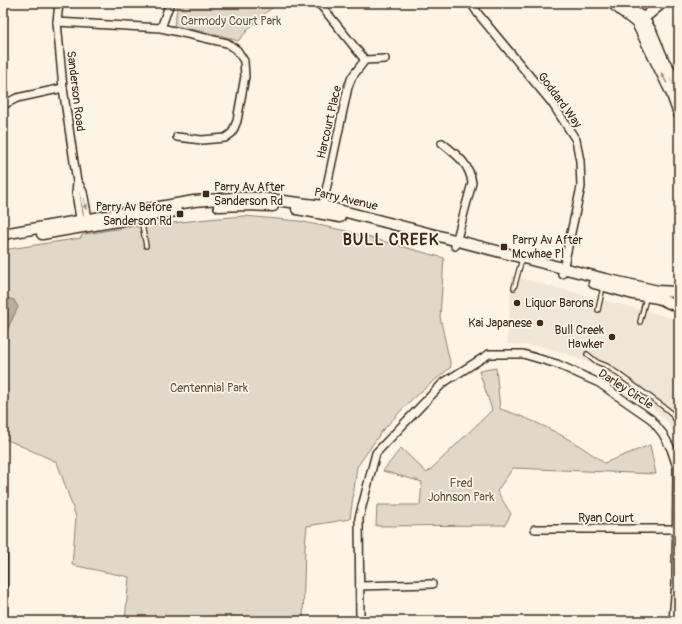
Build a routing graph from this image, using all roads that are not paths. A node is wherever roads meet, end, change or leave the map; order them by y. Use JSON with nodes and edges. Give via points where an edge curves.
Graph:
{"nodes":[{"id":1,"x":59,"y":3,"type":"edge"},
{"id":2,"x":170,"y":3,"type":"edge"},
{"id":3,"x":319,"y":3,"type":"edge"},
{"id":4,"x":471,"y":3,"type":"edge"},
{"id":5,"x":612,"y":3,"type":"edge"},
{"id":6,"x":622,"y":3,"type":"edge"},
{"id":7,"x":662,"y":3,"type":"edge"},
{"id":8,"x":640,"y":21,"type":"junction"},
{"id":9,"x":57,"y":22,"type":"junction"},
{"id":10,"x":161,"y":28,"type":"junction"},
{"id":11,"x":385,"y":59,"type":"dead end"},
{"id":12,"x":365,"y":60,"type":"junction"},
{"id":13,"x":679,"y":86,"type":"edge"},
{"id":14,"x":63,"y":88,"type":"junction"},
{"id":15,"x":3,"y":105,"type":"edge"},
{"id":16,"x":679,"y":114,"type":"edge"},
{"id":17,"x":177,"y":137,"type":"dead end"},
{"id":18,"x":442,"y":143,"type":"dead end"},
{"id":19,"x":322,"y":209,"type":"junction"},
{"id":20,"x":141,"y":218,"type":"junction"},
{"id":21,"x":85,"y":224,"type":"junction"},
{"id":22,"x":3,"y":234,"type":"edge"},
{"id":23,"x":3,"y":240,"type":"edge"},
{"id":24,"x":456,"y":243,"type":"junction"},
{"id":25,"x":146,"y":246,"type":"dead end"},
{"id":26,"x":521,"y":261,"type":"junction"},
{"id":27,"x":562,"y":271,"type":"junction"},
{"id":28,"x":604,"y":282,"type":"junction"},
{"id":29,"x":514,"y":288,"type":"dead end"},
{"id":30,"x":678,"y":290,"type":"edge"},
{"id":31,"x":646,"y":296,"type":"junction"},
{"id":32,"x":677,"y":307,"type":"edge"},
{"id":33,"x":598,"y":310,"type":"dead end"},
{"id":34,"x":640,"y":322,"type":"dead end"},
{"id":35,"x":587,"y":354,"type":"dead end"},
{"id":36,"x":679,"y":424,"type":"edge"},
{"id":37,"x":3,"y":523,"type":"edge"},
{"id":38,"x":535,"y":529,"type":"dead end"},
{"id":39,"x":677,"y":529,"type":"junction"},
{"id":40,"x":3,"y":578,"type":"edge"},
{"id":41,"x":678,"y":583,"type":"edge"},
{"id":42,"x":432,"y":584,"type":"dead end"},
{"id":43,"x":360,"y":586,"type":"junction"},
{"id":44,"x":3,"y":621,"type":"edge"},
{"id":45,"x":360,"y":621,"type":"edge"},
{"id":46,"x":673,"y":621,"type":"edge"}],
"edges":[{"from":1,"to":9,"type":"street","name":"Sanderson Road"},
{"from":2,"to":10,"type":"street"},
{"from":3,"to":12,"type":"street"},
{"from":4,"to":27,"type":"street","name":"Goddard Way","via":[[552,103],[576,140],[581,187]]},
{"from":5,"to":8,"type":"main road"},
{"from":6,"to":8,"type":"main road"},
{"from":7,"to":8,"type":"main road"},
{"from":8,"to":13,"type":"main road","via":[[651,31],[664,62]]},
{"from":16,"to":8,"type":"main road","one_way":true},
{"from":9,"to":10,"type":"street"},
{"from":9,"to":14,"type":"street","name":"Sanderson Road"},
{"from":10,"to":17,"type":"street","via":[[227,43],[237,50],[244,61],[243,94],[232,132],[225,138],[202,140]]},
{"from":11,"to":12,"type":"street"},
{"from":12,"to":19,"type":"street","name":"Harcourt Place","via":[[352,76],[348,87]]},
{"from":14,"to":15,"type":"street","via":[[17,98]]},
{"from":14,"to":21,"type":"street","name":"Sanderson Road","via":[[77,182],[76,193]]},
{"from":18,"to":24,"type":"street","via":[[460,157],[471,175],[472,183]]},
{"from":19,"to":20,"type":"main road","name":"Parry Avenue","via":[[245,204],[207,207]]},
{"from":19,"to":21,"type":"main road","name":"Parry Avenue","via":[[259,198],[233,198],[194,201]]},
{"from":19,"to":24,"type":"main road","name":"Parry Avenue","via":[[390,229]]},
{"from":20,"to":21,"type":"main road","name":"Parry Avenue"},
{"from":20,"to":25,"type":"lane"},
{"from":21,"to":22,"type":"main road","name":"Parry Avenue"},
{"from":21,"to":23,"type":"main road","name":"Parry Avenue"},
{"from":24,"to":26,"type":"main road","name":"Parry Avenue"},
{"from":26,"to":27,"type":"main road","name":"Parry Avenue"},
{"from":26,"to":29,"type":"lane"},
{"from":27,"to":28,"type":"main road","name":"Parry Avenue"},
{"from":28,"to":30,"type":"main road","name":"Parry Avenue","via":[[658,291]]},
{"from":28,"to":31,"type":"main road","name":"Parry Avenue"},
{"from":28,"to":33,"type":"lane"},
{"from":30,"to":32,"type":"main road","via":[[673,299]]},
{"from":31,"to":32,"type":"main road","name":"Parry Avenue","via":[[658,298]]},
{"from":31,"to":34,"type":"lane"},
{"from":35,"to":36,"type":"lane","via":[[668,410]]},
{"from":37,"to":40,"type":"street"},
{"from":38,"to":39,"type":"street","name":"Ryan Court"},
{"from":39,"to":41,"type":"street","name":"Darley Circle"},
{"from":39,"to":43,"type":"street","name":"Darley Circle","via":[[677,467],[666,439],[651,419],[599,383],[557,364],[523,354],[489,354],[443,383],[376,453],[359,518]]},
{"from":40,"to":44,"type":"street"},
{"from":41,"to":46,"type":"street","name":"Darley Circle"},
{"from":42,"to":43,"type":"street"},
{"from":43,"to":45,"type":"street","name":"Darley Circle"}]}
